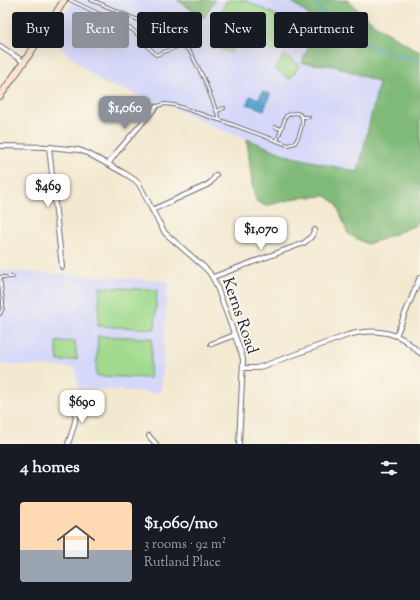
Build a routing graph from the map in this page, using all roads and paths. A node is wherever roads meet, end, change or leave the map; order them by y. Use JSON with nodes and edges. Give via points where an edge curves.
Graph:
{"nodes":[{"id":1,"x":64,"y":0,"type":"edge"},
{"id":2,"x":70,"y":0,"type":"edge"},
{"id":3,"x":91,"y":0,"type":"edge"},
{"id":4,"x":137,"y":19,"type":"edge"},
{"id":5,"x":137,"y":35,"type":"edge"},
{"id":6,"x":0,"y":46,"type":"edge"},
{"id":7,"x":149,"y":48,"type":"edge"},
{"id":8,"x":175,"y":48,"type":"edge"},
{"id":9,"x":185,"y":48,"type":"edge"},
{"id":10,"x":24,"y":62,"type":"junction"},
{"id":11,"x":0,"y":96,"type":"edge"},
{"id":12,"x":156,"y":107,"type":"joint"},
{"id":13,"x":224,"y":108,"type":"dead end"},
{"id":14,"x":217,"y":111,"type":"junction"},
{"id":15,"x":302,"y":117,"type":"junction"},
{"id":16,"x":308,"y":117,"type":"dead end"},
{"id":17,"x":220,"y":120,"type":"junction"},
{"id":18,"x":275,"y":127,"type":"dead end"},
{"id":19,"x":281,"y":130,"type":"junction"},
{"id":20,"x":277,"y":141,"type":"junction"},
{"id":21,"x":0,"y":146,"type":"edge"},
{"id":22,"x":49,"y":147,"type":"junction"},
{"id":23,"x":108,"y":164,"type":"junction"},
{"id":24,"x":216,"y":175,"type":"dead end"},
{"id":25,"x":152,"y":210,"type":"junction"},
{"id":26,"x":315,"y":230,"type":"dead end"},
{"id":27,"x":62,"y":267,"type":"dead end"},
{"id":28,"x":0,"y":277,"type":"edge"},
{"id":29,"x":13,"y":277,"type":"dead end"},
{"id":30,"x":213,"y":277,"type":"junction"},
{"id":31,"x":420,"y":277,"type":"edge"},
{"id":32,"x":0,"y":314,"type":"edge"},
{"id":33,"x":235,"y":335,"type":"junction"},
{"id":34,"x":396,"y":336,"type":"junction"},
{"id":35,"x":211,"y":344,"type":"dead end"},
{"id":36,"x":420,"y":353,"type":"edge"},
{"id":37,"x":243,"y":368,"type":"junction"},
{"id":38,"x":74,"y":403,"type":"dead end"},
{"id":39,"x":150,"y":436,"type":"dead end"},
{"id":40,"x":68,"y":444,"type":"edge"},
{"id":41,"x":156,"y":444,"type":"edge"},
{"id":42,"x":239,"y":444,"type":"edge"}],
"edges":[{"from":1,"to":10,"type":"main road"},
{"from":2,"to":5,"type":"lane","via":[[133,30]]},
{"from":3,"to":4,"type":"lane"},
{"from":6,"to":10,"type":"street"},
{"from":7,"to":8,"type":"lane","via":[[156,56]]},
{"from":9,"to":14,"type":"lane","via":[[192,55]]},
{"from":10,"to":11,"type":"main road"},
{"from":12,"to":17,"type":"lane","via":[[162,104],[174,105]]},
{"from":12,"to":23,"type":"street"},
{"from":13,"to":14,"type":"lane"},
{"from":14,"to":17,"type":"lane"},
{"from":15,"to":16,"type":"lane"},
{"from":15,"to":19,"type":"lane","via":[[298,113],[286,116]]},
{"from":15,"to":20,"type":"lane","via":[[303,123],[295,143]]},
{"from":17,"to":20,"type":"lane"},
{"from":18,"to":19,"type":"lane"},
{"from":19,"to":20,"type":"lane"},
{"from":21,"to":22,"type":"street","name":"Kerns Road"},
{"from":22,"to":23,"type":"street","name":"Kerns Road","via":[[79,150]]},
{"from":22,"to":27,"type":"street"},
{"from":23,"to":25,"type":"street","name":"Kerns Road","via":[[139,184]]},
{"from":24,"to":25,"type":"street","via":[[207,185]]},
{"from":25,"to":30,"type":"street","name":"Kerns Road","via":[[165,233]]},
{"from":26,"to":30,"type":"street","via":[[304,243]]},
{"from":28,"to":29,"type":"lane"},
{"from":28,"to":32,"type":"lane","via":[[4,301]]},
{"from":30,"to":33,"type":"street","name":"Kerns Road"},
{"from":31,"to":34,"type":"street"},
{"from":33,"to":35,"type":"street"},
{"from":33,"to":37,"type":"street","name":"Kerns Road","via":[[242,355]]},
{"from":34,"to":36,"type":"street"},
{"from":34,"to":37,"type":"street","via":[[359,332],[266,365]]},
{"from":37,"to":42,"type":"street","name":"Kerns Road"},
{"from":38,"to":40,"type":"street","via":[[75,420]]},
{"from":39,"to":41,"type":"street"}]}
